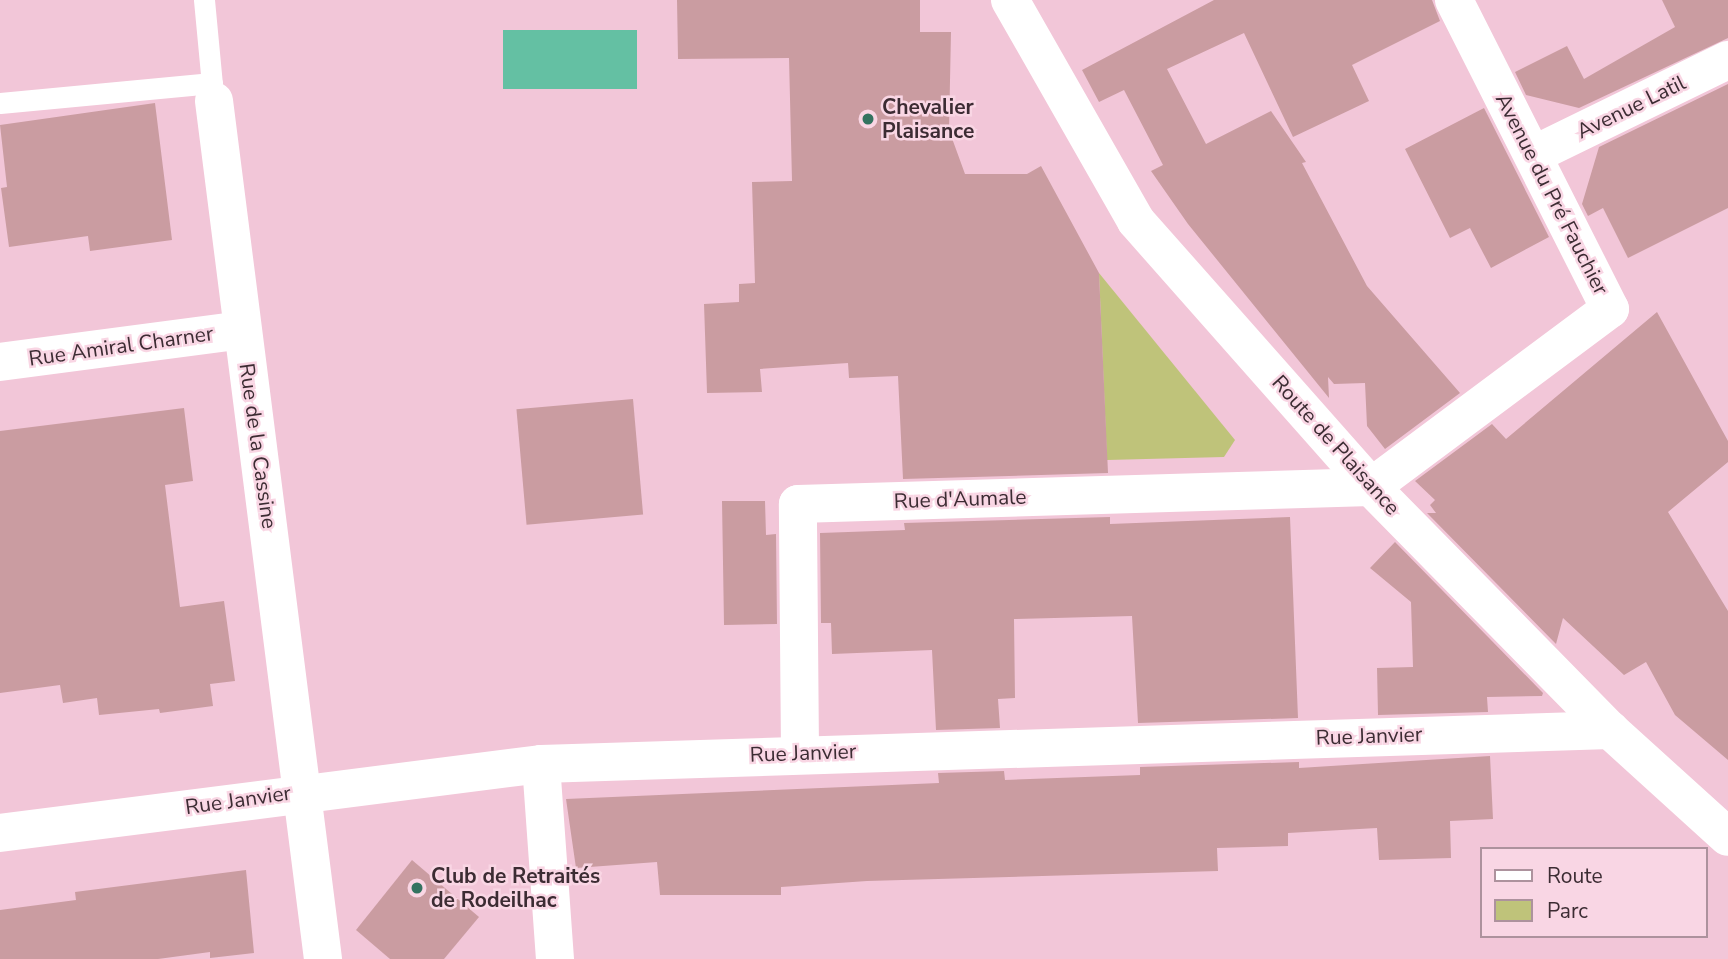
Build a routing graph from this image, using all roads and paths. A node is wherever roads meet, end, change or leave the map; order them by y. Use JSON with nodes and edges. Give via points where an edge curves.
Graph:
{"nodes":[{"id":1,"x":204,"y":0,"type":"edge"},
{"id":2,"x":1010,"y":0,"type":"edge"},
{"id":3,"x":1454,"y":0,"type":"edge"},
{"id":4,"x":1728,"y":60,"type":"edge"},
{"id":5,"x":213,"y":92,"type":"junction"},
{"id":6,"x":0,"y":103,"type":"edge"},
{"id":7,"x":1533,"y":155,"type":"junction"},
{"id":8,"x":242,"y":330,"type":"junction"},
{"id":9,"x":0,"y":362,"type":"edge"},
{"id":10,"x":1371,"y":487,"type":"junction"},
{"id":11,"x":1609,"y":730,"type":"junction"},
{"id":12,"x":800,"y":752,"type":"junction"},
{"id":13,"x":541,"y":764,"type":"junction"},
{"id":14,"x":305,"y":791,"type":"junction"},
{"id":15,"x":0,"y":833,"type":"edge"},
{"id":16,"x":1728,"y":837,"type":"edge"},
{"id":17,"x":323,"y":959,"type":"edge"},
{"id":18,"x":555,"y":959,"type":"edge"}],
"edges":[{"from":1,"to":5,"type":"lane"},
{"from":2,"to":10,"type":"street","name":"Route de Plaisance","via":[[1136,221]]},
{"from":3,"to":7,"type":"street","name":"Avenue du Pré Fauchier"},
{"from":4,"to":7,"type":"street","name":"Avenue Latil"},
{"from":5,"to":6,"type":"lane"},
{"from":5,"to":8,"type":"street","name":"Rue de la Cassine"},
{"from":7,"to":10,"type":"street","name":"Avenue du Pré Fauchier","via":[[1610,309]]},
{"from":8,"to":9,"type":"street","name":"Rue Amiral Charner"},
{"from":8,"to":14,"type":"street","name":"Rue de la Cassine"},
{"from":10,"to":11,"type":"street","name":"Route de Plaisance"},
{"from":10,"to":12,"type":"street","name":"Rue d'Aumale","via":[[798,504]]},
{"from":11,"to":12,"type":"street","name":"Rue Janvier"},
{"from":11,"to":16,"type":"street","name":"Route de Plaisance"},
{"from":12,"to":13,"type":"street","name":"Rue Janvier"},
{"from":13,"to":14,"type":"street","name":"Rue Janvier"},
{"from":13,"to":18,"type":"street"},
{"from":14,"to":15,"type":"street","name":"Rue Janvier"},
{"from":14,"to":17,"type":"street","name":"Rue de la Cassine"}]}
